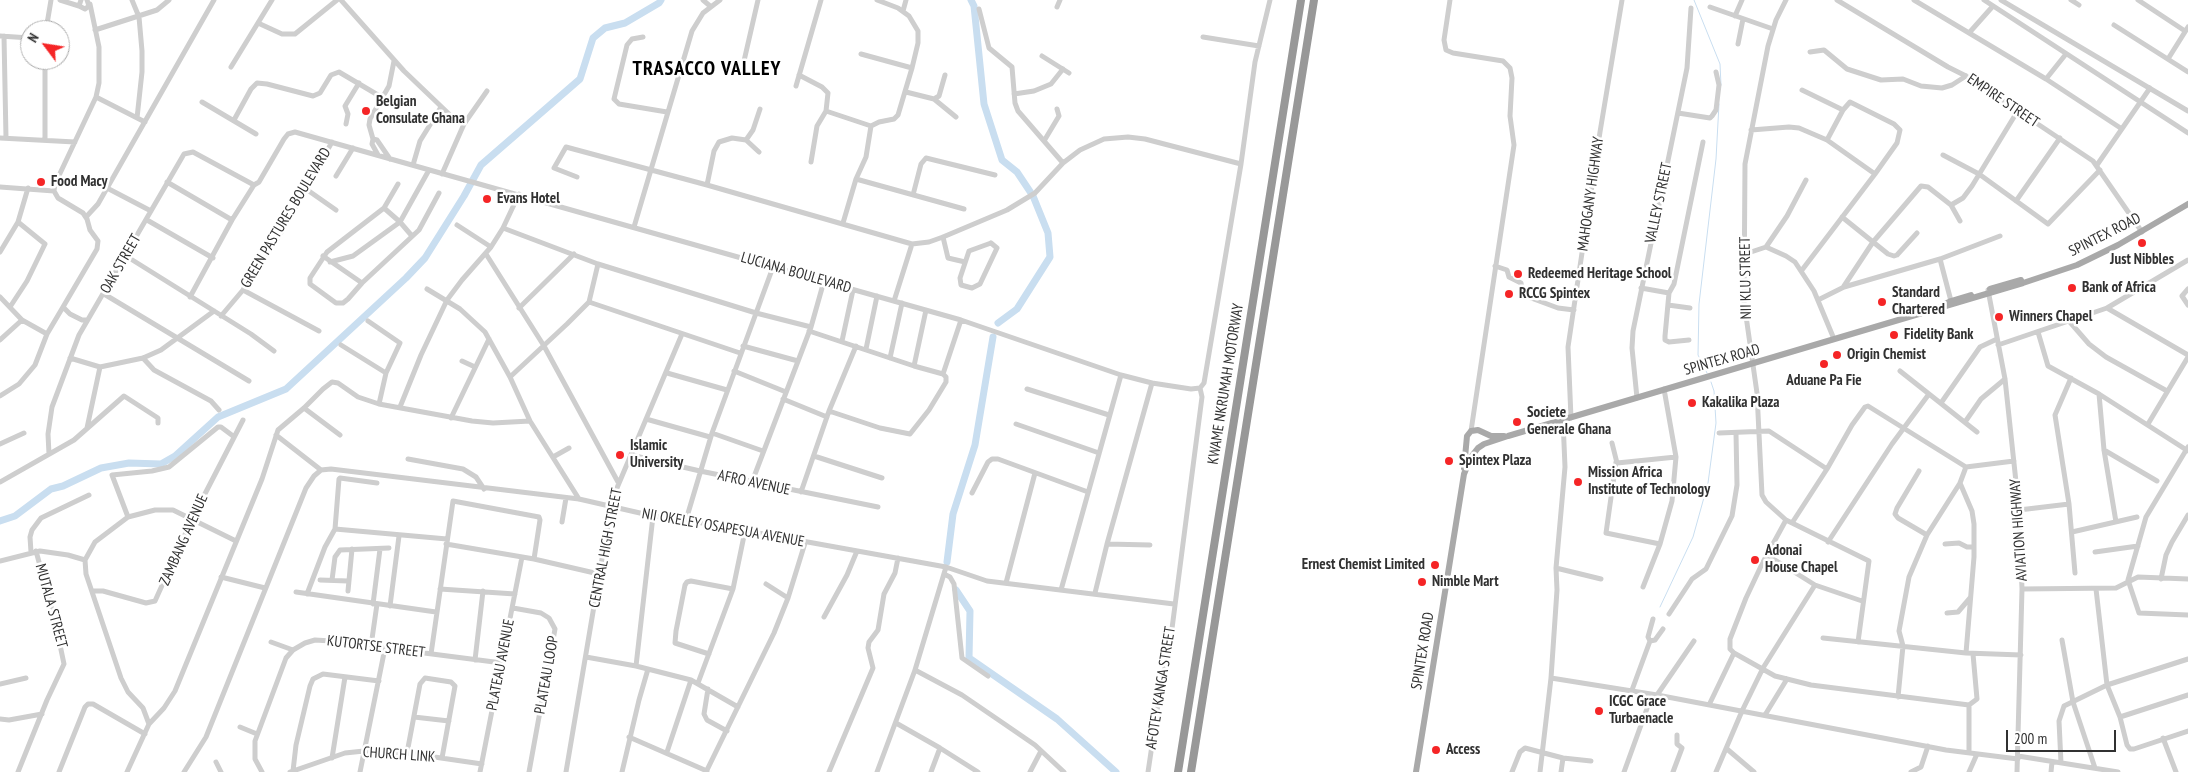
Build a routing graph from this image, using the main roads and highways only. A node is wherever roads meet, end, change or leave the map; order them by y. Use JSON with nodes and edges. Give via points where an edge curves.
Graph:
{"nodes":[{"id":1,"x":1301,"y":0,"type":"edge"},
{"id":2,"x":1314,"y":0,"type":"edge"},
{"id":3,"x":2188,"y":204,"type":"edge"},
{"id":4,"x":1988,"y":292,"type":"junction"},
{"id":5,"x":1942,"y":306,"type":"junction"},
{"id":6,"x":1484,"y":434,"type":"junction"},
{"id":7,"x":1508,"y":436,"type":"junction"},
{"id":8,"x":1468,"y":444,"type":"junction"},
{"id":9,"x":1484,"y":444,"type":"junction"},
{"id":10,"x":1478,"y":448,"type":"junction"},
{"id":11,"x":1464,"y":474,"type":"junction"},
{"id":12,"x":1178,"y":772,"type":"edge"},
{"id":13,"x":1191,"y":772,"type":"edge"},
{"id":14,"x":1416,"y":772,"type":"edge"}],
"edges":[{"from":1,"to":12,"type":"highway","name":"KWAME NKRUMAH MOTORWAY"},
{"from":2,"to":13,"type":"highway","name":"KWAME NKRUMAH MOTORWAY"},
{"from":3,"to":4,"type":"main road","name":"SPINTEX ROAD","via":[[2077,265]]},
{"from":4,"to":5,"type":"main road","name":"SPINTEX ROAD"},
{"from":4,"to":5,"type":"main road","name":"SPINTEX ROAD"},
{"from":5,"to":7,"type":"main road","name":"SPINTEX ROAD"},
{"from":6,"to":7,"type":"main road","name":"SPINTEX ROAD"},
{"from":6,"to":8,"type":"main road","via":[[1478,430],[1471,431],[1467,436]]},
{"from":6,"to":9,"type":"main road"},
{"from":7,"to":9,"type":"main road","name":"SPINTEX ROAD"},
{"from":8,"to":10,"type":"main road"},
{"from":8,"to":11,"type":"main road","name":"SPINTEX ROAD"},
{"from":9,"to":10,"type":"main road"},
{"from":10,"to":11,"type":"main road","name":"SPINTEX ROAD"},
{"from":11,"to":14,"type":"main road","name":"SPINTEX ROAD"}]}
